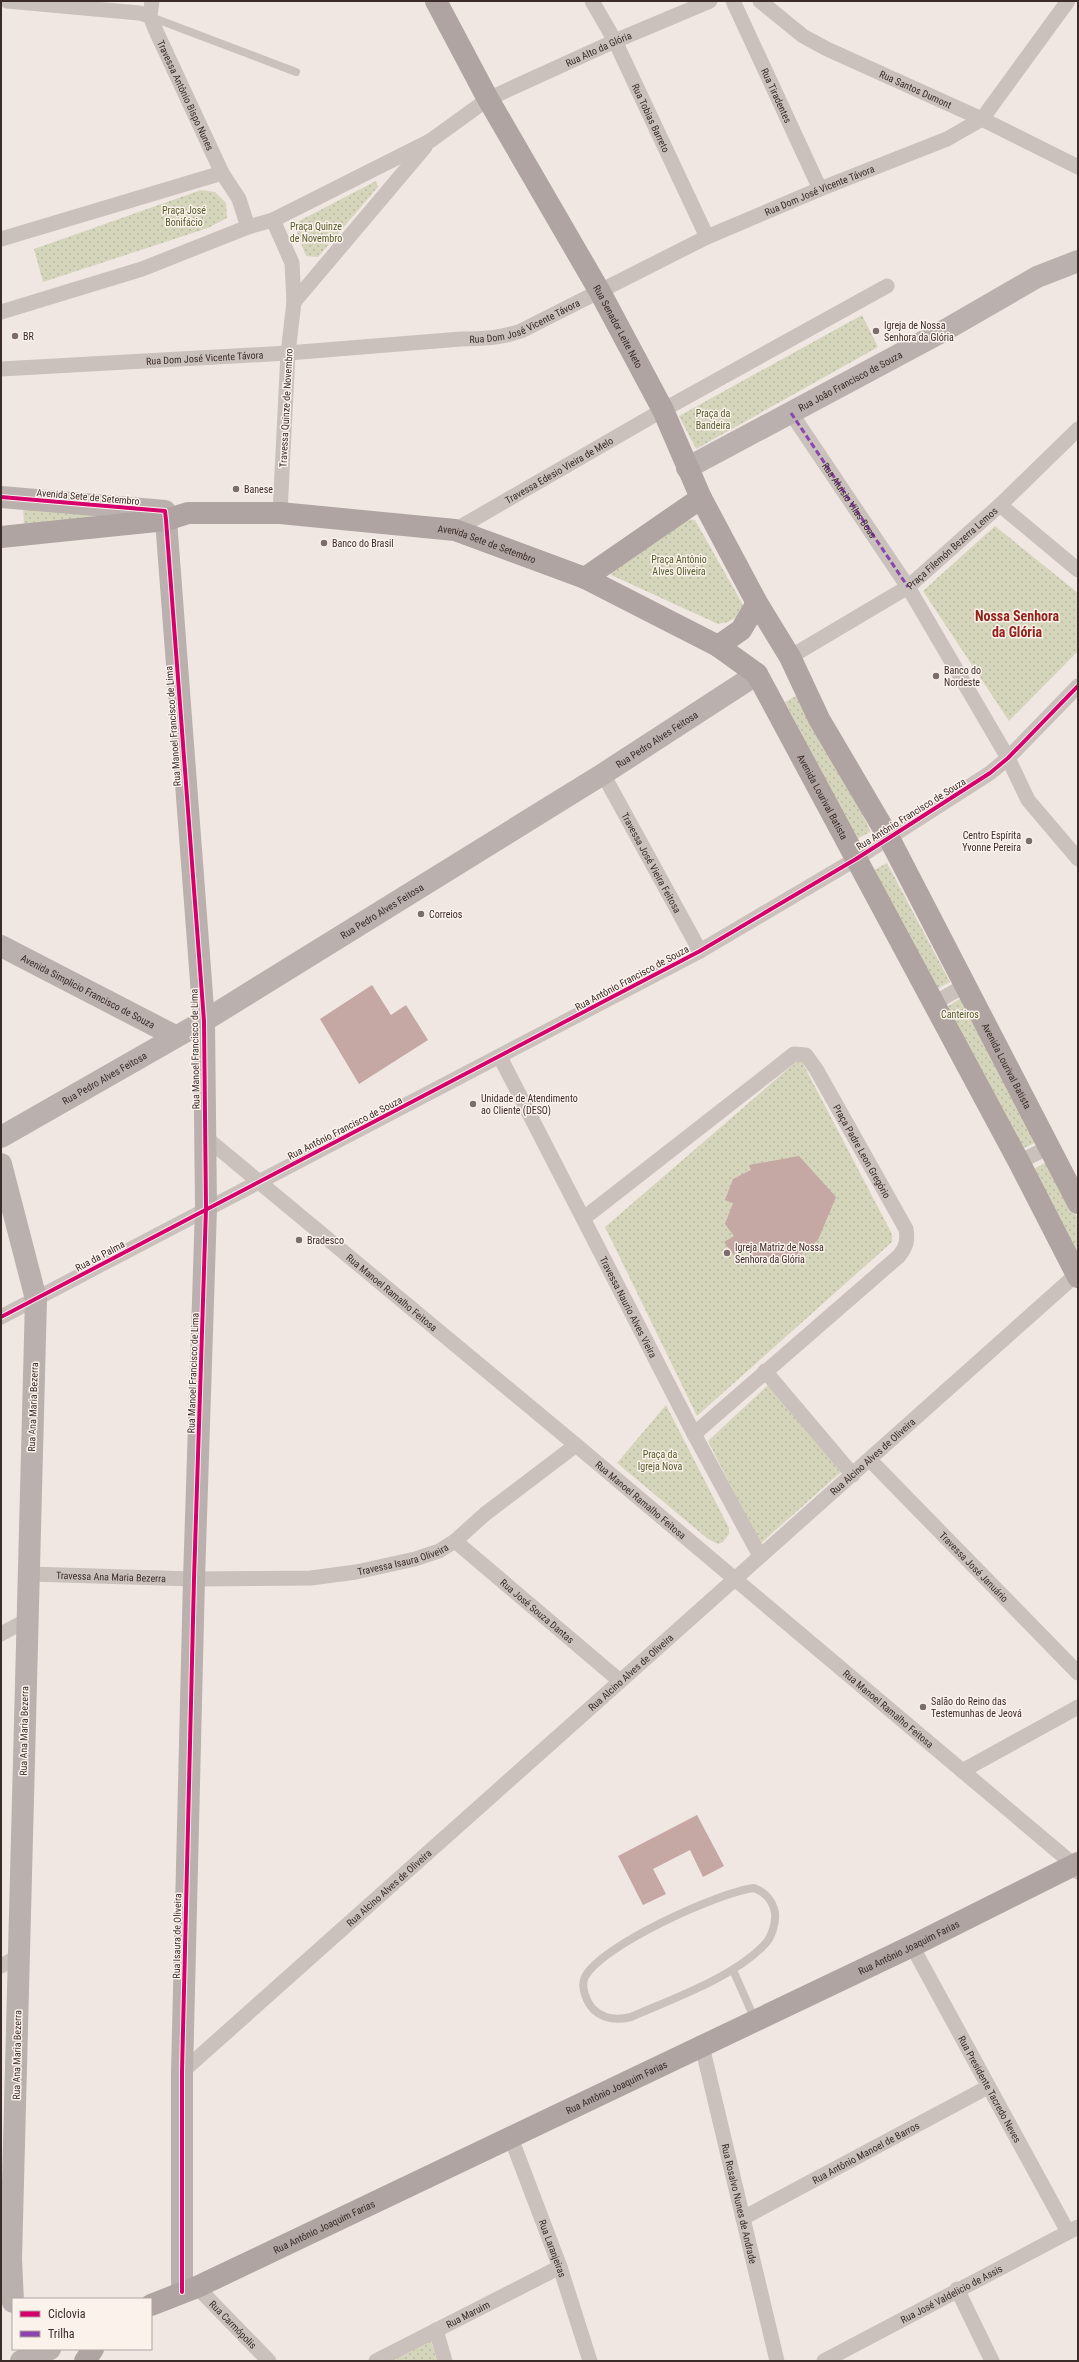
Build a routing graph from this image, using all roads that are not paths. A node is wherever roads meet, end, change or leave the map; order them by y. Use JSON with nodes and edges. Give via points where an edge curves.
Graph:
{"nodes":[{"id":1,"x":7,"y":1,"type":"edge"},
{"id":2,"x":152,"y":1,"type":"edge"},
{"id":3,"x":436,"y":1,"type":"edge"},
{"id":4,"x":592,"y":1,"type":"edge"},
{"id":5,"x":710,"y":1,"type":"edge"},
{"id":6,"x":733,"y":1,"type":"edge"},
{"id":7,"x":760,"y":1,"type":"edge"},
{"id":8,"x":1068,"y":1,"type":"edge"},
{"id":9,"x":150,"y":16,"type":"junction"},
{"id":10,"x":614,"y":41,"type":"junction"},
{"id":11,"x":296,"y":72,"type":"dead end"},
{"id":12,"x":488,"y":99,"type":"junction"},
{"id":13,"x":982,"y":119,"type":"junction"},
{"id":14,"x":430,"y":141,"type":"junction"},
{"id":15,"x":1078,"y":167,"type":"edge"},
{"id":16,"x":222,"y":172,"type":"junction"},
{"id":17,"x":820,"y":189,"type":"junction"},
{"id":18,"x":273,"y":220,"type":"junction"},
{"id":19,"x":248,"y":227,"type":"junction"},
{"id":20,"x":707,"y":237,"type":"junction"},
{"id":21,"x":1,"y":239,"type":"edge"},
{"id":22,"x":1078,"y":261,"type":"edge"},
{"id":23,"x":888,"y":286,"type":"dead end"},
{"id":24,"x":600,"y":292,"type":"junction"},
{"id":25,"x":294,"y":302,"type":"junction"},
{"id":26,"x":1,"y":312,"type":"edge"},
{"id":27,"x":288,"y":353,"type":"junction"},
{"id":28,"x":1,"y":369,"type":"edge"},
{"id":29,"x":663,"y":410,"type":"junction"},
{"id":30,"x":790,"y":413,"type":"junction"},
{"id":31,"x":1078,"y":429,"type":"edge"},
{"id":32,"x":687,"y":468,"type":"junction"},
{"id":33,"x":1,"y":497,"type":"edge"},
{"id":34,"x":701,"y":498,"type":"junction"},
{"id":35,"x":1000,"y":505,"type":"junction"},
{"id":36,"x":280,"y":513,"type":"junction"},
{"id":37,"x":166,"y":515,"type":"junction"},
{"id":38,"x":455,"y":530,"type":"junction"},
{"id":39,"x":1,"y":538,"type":"edge"},
{"id":40,"x":1078,"y":570,"type":"edge"},
{"id":41,"x":585,"y":578,"type":"junction"},
{"id":42,"x":908,"y":587,"type":"junction"},
{"id":43,"x":757,"y":603,"type":"junction"},
{"id":44,"x":718,"y":646,"type":"junction"},
{"id":45,"x":790,"y":657,"type":"junction"},
{"id":46,"x":757,"y":674,"type":"junction"},
{"id":47,"x":1078,"y":686,"type":"edge"},
{"id":48,"x":1008,"y":758,"type":"junction"},
{"id":49,"x":603,"y":774,"type":"junction"},
{"id":50,"x":889,"y":838,"type":"junction"},
{"id":51,"x":856,"y":859,"type":"junction"},
{"id":52,"x":1078,"y":859,"type":"edge"},
{"id":53,"x":1,"y":946,"type":"edge"},
{"id":54,"x":700,"y":951,"type":"junction"},
{"id":55,"x":966,"y":985,"type":"junction"},
{"id":56,"x":934,"y":1003,"type":"junction"},
{"id":57,"x":204,"y":1021,"type":"junction"},
{"id":58,"x":175,"y":1036,"type":"junction"},
{"id":59,"x":500,"y":1057,"type":"junction"},
{"id":60,"x":1,"y":1137,"type":"edge"},
{"id":61,"x":205,"y":1138,"type":"junction"},
{"id":62,"x":1049,"y":1147,"type":"junction"},
{"id":63,"x":1019,"y":1162,"type":"junction"},
{"id":64,"x":1,"y":1164,"type":"edge"},
{"id":65,"x":258,"y":1182,"type":"junction"},
{"id":66,"x":1078,"y":1203,"type":"edge"},
{"id":67,"x":206,"y":1208,"type":"junction"},
{"id":68,"x":584,"y":1218,"type":"junction"},
{"id":69,"x":1077,"y":1275,"type":"edge"},
{"id":70,"x":36,"y":1299,"type":"junction"},
{"id":71,"x":1,"y":1318,"type":"edge"},
{"id":72,"x":765,"y":1371,"type":"junction"},
{"id":73,"x":694,"y":1434,"type":"junction"},
{"id":74,"x":576,"y":1445,"type":"junction"},
{"id":75,"x":870,"y":1460,"type":"junction"},
{"id":76,"x":853,"y":1475,"type":"junction"},
{"id":77,"x":455,"y":1541,"type":"junction"},
{"id":78,"x":760,"y":1556,"type":"junction"},
{"id":79,"x":29,"y":1574,"type":"junction"},
{"id":80,"x":734,"y":1579,"type":"junction"},
{"id":81,"x":194,"y":1580,"type":"junction"},
{"id":82,"x":27,"y":1620,"type":"junction"},
{"id":83,"x":1,"y":1634,"type":"edge"},
{"id":84,"x":1078,"y":1673,"type":"edge"},
{"id":85,"x":620,"y":1681,"type":"junction"},
{"id":86,"x":1078,"y":1707,"type":"edge"},
{"id":87,"x":962,"y":1771,"type":"junction"},
{"id":88,"x":1077,"y":1866,"type":"edge"},
{"id":89,"x":912,"y":1946,"type":"junction"},
{"id":90,"x":10,"y":1961,"type":"edge"},
{"id":91,"x":733,"y":1970,"type":"junction"},
{"id":92,"x":755,"y":2020,"type":"junction"},
{"id":93,"x":702,"y":2046,"type":"junction"},
{"id":94,"x":182,"y":2072,"type":"junction"},
{"id":95,"x":988,"y":2087,"type":"junction"},
{"id":96,"x":511,"y":2138,"type":"junction"},
{"id":97,"x":743,"y":2218,"type":"junction"},
{"id":98,"x":1073,"y":2229,"type":"edge"},
{"id":99,"x":6,"y":2250,"type":"edge"},
{"id":100,"x":560,"y":2267,"type":"junction"},
{"id":101,"x":957,"y":2289,"type":"junction"},
{"id":102,"x":190,"y":2290,"type":"junction"},
{"id":103,"x":12,"y":2298,"type":"edge"},
{"id":104,"x":152,"y":2305,"type":"edge"},
{"id":105,"x":436,"y":2330,"type":"junction"},
{"id":106,"x":16,"y":2350,"type":"edge"},
{"id":107,"x":48,"y":2350,"type":"edge"},
{"id":108,"x":92,"y":2350,"type":"edge"},
{"id":109,"x":16,"y":2361,"type":"edge"},
{"id":110,"x":21,"y":2361,"type":"edge"},
{"id":111,"x":85,"y":2361,"type":"edge"},
{"id":112,"x":269,"y":2361,"type":"edge"},
{"id":113,"x":376,"y":2361,"type":"edge"},
{"id":114,"x":445,"y":2361,"type":"edge"},
{"id":115,"x":590,"y":2361,"type":"edge"},
{"id":116,"x":777,"y":2361,"type":"edge"},
{"id":117,"x":824,"y":2361,"type":"edge"},
{"id":118,"x":992,"y":2361,"type":"edge"}],
"edges":[{"from":1,"to":9,"type":"street"},
{"from":2,"to":9,"type":"street"},
{"from":3,"to":12,"type":"main road","name":"Rua Senador Leite Neto"},
{"from":4,"to":10,"type":"street","name":"Rua Tobias Barreto"},
{"from":5,"to":10,"type":"street","name":"Rua Alto da Glória"},
{"from":6,"to":17,"type":"street","name":"Rua Tiradentes"},
{"from":7,"to":13,"type":"street","name":"Rua Santos Dumont","via":[[803,36],[827,49]]},
{"from":8,"to":13,"type":"street","name":"Rua Dom José Vicente Távora"},
{"from":9,"to":11,"type":"lane"},
{"from":9,"to":16,"type":"street","name":"Travessa Antônio Bispo Nunes"},
{"from":10,"to":12,"type":"street","name":"Rua Alto da Glória"},
{"from":10,"to":20,"type":"street","name":"Rua Tobias Barreto"},
{"from":12,"to":14,"type":"street"},
{"from":12,"to":24,"type":"main road","name":"Rua Senador Leite Neto"},
{"from":13,"to":15,"type":"street","name":"Rua Santos Dumont"},
{"from":13,"to":17,"type":"street","name":"Rua Dom José Vicente Távora","via":[[947,139]]},
{"from":14,"to":18,"type":"street"},
{"from":14,"to":25,"type":"street"},
{"from":16,"to":19,"type":"street","via":[[239,199]]},
{"from":16,"to":21,"type":"street"},
{"from":17,"to":20,"type":"street","name":"Rua Dom José Vicente Távora"},
{"from":18,"to":19,"type":"street"},
{"from":18,"to":25,"type":"street","via":[[292,263]]},
{"from":19,"to":26,"type":"street","via":[[142,269]]},
{"from":20,"to":24,"type":"street","name":"Rua Dom José Vicente Távora"},
{"from":22,"to":30,"type":"street","name":"Rua João Francisco de Souza","via":[[1037,278]]},
{"from":23,"to":29,"type":"street"},
{"from":24,"to":27,"type":"street","name":"Rua Dom José Vicente Távora","via":[[521,331],[502,337]]},
{"from":24,"to":29,"type":"main road","name":"Rua Senador Leite Neto"},
{"from":25,"to":27,"type":"street","name":"Travessa Quinze de Novembro"},
{"from":27,"to":28,"type":"street","name":"Rua Dom José Vicente Távora"},
{"from":27,"to":36,"type":"street","name":"Travessa Quinze de Novembro"},
{"from":29,"to":32,"type":"main road","name":"Rua Senador Leite Neto"},
{"from":29,"to":38,"type":"street","name":"Travessa Edesio Vieira de Melo"},
{"from":30,"to":32,"type":"street","name":"Rua João Francisco de Souza"},
{"from":30,"to":42,"type":"street","name":"Rua Aluisio Vilas Boas"},
{"from":31,"to":35,"type":"street"},
{"from":32,"to":34,"type":"main road","name":"Rua Senador Leite Neto"},
{"from":33,"to":37,"type":"street","name":"Avenida Sete de Setembro"},
{"from":34,"to":41,"type":"main road"},
{"from":34,"to":43,"type":"main road","name":"Rua Senador Leite Neto"},
{"from":35,"to":40,"type":"street","name":"Praça Filemón Bezerra Lemos"},
{"from":35,"to":42,"type":"street","name":"Praça Filemón Bezerra Lemos"},
{"from":36,"to":37,"type":"main road","name":"Avenida Sete de Setembro"},
{"from":36,"to":38,"type":"main road","name":"Avenida Sete de Setembro"},
{"from":37,"to":39,"type":"main road","name":"Avenida Sete de Setembro"},
{"from":37,"to":57,"type":"street","name":"Rua Manoel Francisco de Lima"},
{"from":38,"to":41,"type":"main road","name":"Avenida Sete de Setembro"},
{"from":41,"to":44,"type":"main road","name":"Avenida Sete de Setembro"},
{"from":42,"to":45,"type":"street"},
{"from":42,"to":48,"type":"street","name":"Praça Filemón Bezerra Lemos"},
{"from":43,"to":44,"type":"main road","via":[[741,630]]},
{"from":43,"to":45,"type":"main road","name":"Rua Senador Leite Neto"},
{"from":44,"to":46,"type":"main road","name":"Avenida Sete de Setembro"},
{"from":45,"to":50,"type":"main road","name":"Avenida Lourival Batista","via":[[819,719]]},
{"from":46,"to":49,"type":"street","name":"Rua Pedro Alves Feitosa"},
{"from":46,"to":51,"type":"main road","name":"Avenida Lourival Batista"},
{"from":47,"to":48,"type":"street"},
{"from":48,"to":50,"type":"street","name":"Rua Antônio Francisco de Souza","via":[[990,773]]},
{"from":48,"to":52,"type":"street","name":"Praça Filemón Bezerra Lemos","via":[[1028,800]]},
{"from":49,"to":54,"type":"street","name":"Travessa José Vieira Feitosa"},
{"from":49,"to":57,"type":"street","name":"Rua Pedro Alves Feitosa"},
{"from":50,"to":51,"type":"street","name":"Rua Antônio Francisco de Souza"},
{"from":50,"to":55,"type":"main road","name":"Avenida Lourival Batista"},
{"from":51,"to":54,"type":"street","name":"Rua Antônio Francisco de Souza"},
{"from":51,"to":56,"type":"main road","name":"Avenida Lourival Batista"},
{"from":53,"to":58,"type":"street","name":"Avenida Simplicio Francisco de Souza"},
{"from":54,"to":59,"type":"street","name":"Rua Antônio Francisco de Souza"},
{"from":55,"to":56,"type":"street"},
{"from":55,"to":62,"type":"main road","name":"Avenida Lourival Batista"},
{"from":56,"to":63,"type":"main road","name":"Avenida Lourival Batista"},
{"from":57,"to":58,"type":"street","name":"Rua Pedro Alves Feitosa"},
{"from":57,"to":61,"type":"street","name":"Rua Manoel Francisco de Lima"},
{"from":58,"to":60,"type":"street","name":"Rua Pedro Alves Feitosa"},
{"from":59,"to":65,"type":"street","name":"Rua Antônio Francisco de Souza"},
{"from":59,"to":68,"type":"street","name":"Travessa Naurio Alves Vieira"},
{"from":61,"to":65,"type":"street","name":"Rua Manoel Ramalho Feitosa"},
{"from":61,"to":67,"type":"street","name":"Rua Manoel Francisco de Lima"},
{"from":62,"to":63,"type":"street"},
{"from":62,"to":66,"type":"main road","name":"Avenida Lourival Batista"},
{"from":63,"to":69,"type":"main road","name":"Avenida Lourival Batista"},
{"from":64,"to":70,"type":"street","name":"Rua Ana Maria Bezerra"},
{"from":65,"to":67,"type":"street","name":"Rua Antônio Francisco de Souza"},
{"from":65,"to":74,"type":"street","name":"Rua Manoel Ramalho Feitosa"},
{"from":67,"to":70,"type":"street","name":"Rua da Palma"},
{"from":67,"to":81,"type":"street","name":"Rua Manoel Francisco de Lima"},
{"from":68,"to":72,"type":"street","name":"Praça Padre Leon Gregório","via":[[794,1054],[806,1055],[906,1229],[907,1238],[905,1248],[899,1256]]},
{"from":68,"to":73,"type":"street","name":"Travessa Naurio Alves Vieira"},
{"from":69,"to":75,"type":"street","name":"Rua Alcino Alves de Oliveira"},
{"from":70,"to":71,"type":"street","name":"Rua da Palma"},
{"from":70,"to":79,"type":"street","name":"Rua Ana Maria Bezerra"},
{"from":72,"to":73,"type":"street","name":"Praça Padre Leon Gregório"},
{"from":72,"to":76,"type":"street"},
{"from":73,"to":78,"type":"street","name":"Travessa Naurio Alves Vieira"},
{"from":74,"to":77,"type":"street","name":"Travessa Isaura Oliveira","via":[[485,1514]]},
{"from":74,"to":80,"type":"street","name":"Rua Manoel Ramalho Feitosa"},
{"from":75,"to":76,"type":"street","name":"Rua Alcino Alves de Oliveira"},
{"from":75,"to":84,"type":"street","name":"Travessa José Januário"},
{"from":76,"to":78,"type":"street","name":"Rua Alcino Alves de Oliveira"},
{"from":77,"to":81,"type":"street","name":"Travessa Isaura Oliveira","via":[[439,1551],[415,1559],[336,1576]]},
{"from":77,"to":85,"type":"street","name":"Rua José Souza Dantas"},
{"from":78,"to":80,"type":"street","name":"Rua Alcino Alves de Oliveira"},
{"from":79,"to":81,"type":"street","name":"Travessa Ana Maria Bezerra"},
{"from":79,"to":82,"type":"street","name":"Rua Ana Maria Bezerra"},
{"from":80,"to":85,"type":"street","name":"Rua Alcino Alves de Oliveira"},
{"from":80,"to":87,"type":"street","name":"Rua Manoel Ramalho Feitosa"},
{"from":81,"to":94,"type":"street","name":"Rua Isaura de Oliveira"},
{"from":82,"to":83,"type":"street"},
{"from":82,"to":90,"type":"street","name":"Rua Ana Maria Bezerra"},
{"from":85,"to":94,"type":"street","name":"Rua Alcino Alves de Oliveira"},
{"from":86,"to":87,"type":"street"},
{"from":87,"to":88,"type":"street","name":"Rua Manoel Ramalho Feitosa"},
{"from":88,"to":89,"type":"main road","name":"Rua Antônio Joaquim Farias"},
{"from":89,"to":92,"type":"main road","name":"Rua Antônio Joaquim Farias"},
{"from":89,"to":95,"type":"street","name":"Rua Presidente Tacredo Neves"},
{"from":90,"to":99,"type":"street","name":"Rua Ana Maria Bezerra"},
{"from":91,"to":91,"type":"lane","via":[[766,1944],[772,1932],[775,1917],[773,1905],[764,1894],[754,1888],[698,1907],[637,1936],[592,1966],[584,1978],[584,1990],[594,2010],[608,2018],[622,2019],[676,1998]]},
{"from":91,"to":92,"type":"lane"},
{"from":92,"to":93,"type":"main road","name":"Rua Antônio Joaquim Farias"},
{"from":93,"to":96,"type":"main road","name":"Rua Antônio Joaquim Farias"},
{"from":93,"to":97,"type":"street","name":"Rua Rosalvo Nunes de Andrade"},
{"from":94,"to":102,"type":"street","name":"Rua Isaura de Oliveira"},
{"from":95,"to":97,"type":"street","name":"Rua Antônio Manoel de Barros"},
{"from":95,"to":98,"type":"street","name":"Rua Presidente Tacredo Neves"},
{"from":96,"to":100,"type":"street","name":"Rua Laranjeiras"},
{"from":96,"to":102,"type":"main road","name":"Rua Antônio Joaquim Farias"},
{"from":97,"to":116,"type":"street","name":"Rua Rosalvo Nunes de Andrade"},
{"from":98,"to":101,"type":"street","name":"Rua José Valdelicio de Assis"},
{"from":99,"to":103,"type":"street","name":"Rua Ana Maria Bezerra"},
{"from":100,"to":105,"type":"street","name":"Rua Maruim"},
{"from":100,"to":115,"type":"street","name":"Rua Laranjeiras"},
{"from":101,"to":117,"type":"street","name":"Rua José Valdelicio de Assis"},
{"from":101,"to":118,"type":"street"},
{"from":102,"to":104,"type":"main road","name":"Rua Antônio Joaquim Farias"},
{"from":102,"to":112,"type":"street","name":"Rua Carmópolis"},
{"from":105,"to":113,"type":"street","name":"Rua Maruim"},
{"from":105,"to":114,"type":"street"},
{"from":106,"to":109,"type":"street"},
{"from":107,"to":110,"type":"street"},
{"from":108,"to":111,"type":"main road"}]}
